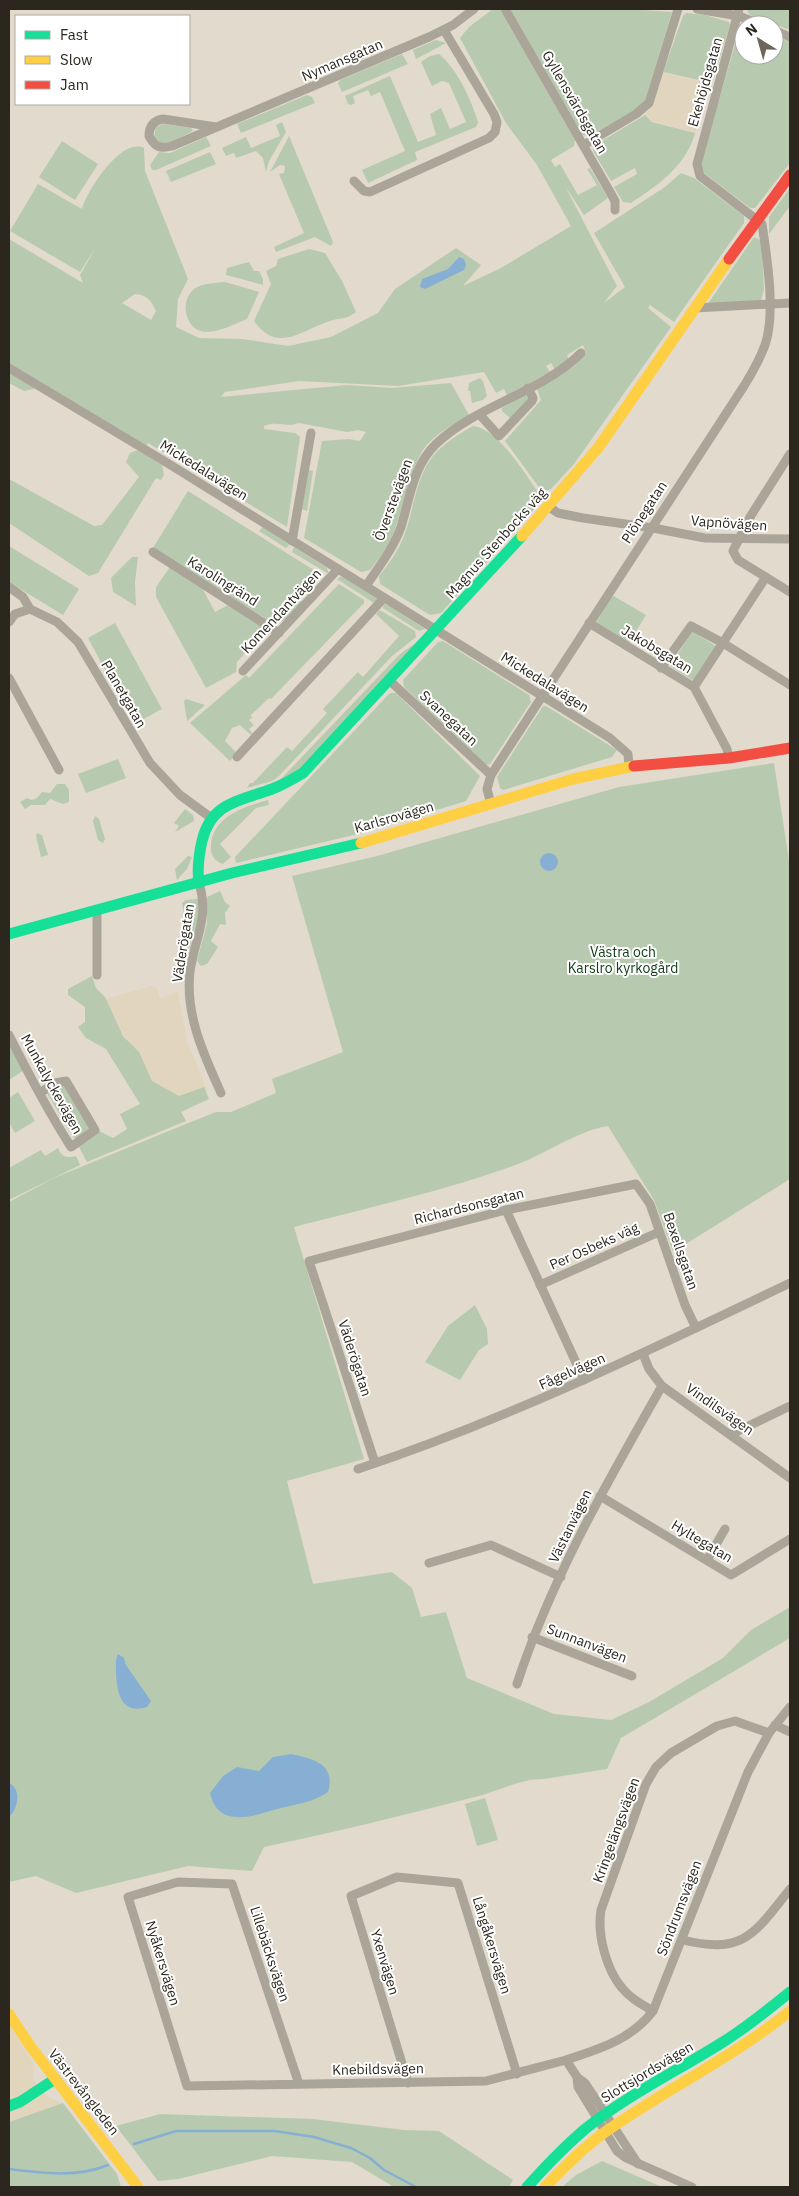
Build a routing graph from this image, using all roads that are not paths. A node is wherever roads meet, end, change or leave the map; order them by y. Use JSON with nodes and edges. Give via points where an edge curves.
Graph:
{"nodes":[{"id":1,"x":474,"y":9,"type":"edge"},
{"id":2,"x":505,"y":9,"type":"edge"},
{"id":3,"x":678,"y":9,"type":"edge"},
{"id":4,"x":697,"y":9,"type":"edge"},
{"id":5,"x":739,"y":12,"type":"edge"},
{"id":6,"x":444,"y":30,"type":"junction"},
{"id":7,"x":216,"y":127,"type":"junction"},
{"id":8,"x":584,"y":145,"type":"junction"},
{"id":9,"x":790,"y":176,"type":"edge"},
{"id":10,"x":354,"y":181,"type":"dead end"},
{"id":11,"x":615,"y":210,"type":"dead end"},
{"id":12,"x":757,"y":219,"type":"junction"},
{"id":13,"x":790,"y":303,"type":"edge"},
{"id":14,"x":769,"y":305,"type":"junction"},
{"id":15,"x":695,"y":308,"type":"junction"},
{"id":16,"x":580,"y":353,"type":"dead end"},
{"id":17,"x":9,"y":368,"type":"edge"},
{"id":18,"x":528,"y":388,"type":"junction"},
{"id":19,"x":480,"y":415,"type":"junction"},
{"id":20,"x":311,"y":433,"type":"dead end"},
{"id":21,"x":790,"y":454,"type":"edge"},
{"id":22,"x":549,"y":507,"type":"junction"},
{"id":23,"x":650,"y":528,"type":"junction"},
{"id":24,"x":739,"y":539,"type":"junction"},
{"id":25,"x":790,"y":539,"type":"edge"},
{"id":26,"x":292,"y":541,"type":"junction"},
{"id":27,"x":153,"y":552,"type":"dead end"},
{"id":28,"x":338,"y":569,"type":"junction"},
{"id":29,"x":766,"y":577,"type":"junction"},
{"id":30,"x":366,"y":586,"type":"junction"},
{"id":31,"x":9,"y":587,"type":"edge"},
{"id":32,"x":790,"y":592,"type":"edge"},
{"id":33,"x":384,"y":598,"type":"junction"},
{"id":34,"x":30,"y":609,"type":"junction"},
{"id":35,"x":9,"y":622,"type":"edge"},
{"id":36,"x":589,"y":623,"type":"junction"},
{"id":37,"x":437,"y":630,"type":"junction"},
{"id":38,"x":279,"y":633,"type":"junction"},
{"id":39,"x":723,"y":643,"type":"junction"},
{"id":40,"x":661,"y":668,"type":"junction"},
{"id":41,"x":243,"y":671,"type":"dead end"},
{"id":42,"x":9,"y":678,"type":"edge"},
{"id":43,"x":390,"y":681,"type":"junction"},
{"id":44,"x":790,"y":685,"type":"edge"},
{"id":45,"x":694,"y":687,"type":"junction"},
{"id":46,"x":542,"y":696,"type":"junction"},
{"id":47,"x":790,"y":748,"type":"edge"},
{"id":48,"x":237,"y":757,"type":"dead end"},
{"id":49,"x":729,"y":758,"type":"junction"},
{"id":50,"x":629,"y":766,"type":"junction"},
{"id":51,"x":59,"y":770,"type":"dead end"},
{"id":52,"x":490,"y":775,"type":"junction"},
{"id":53,"x":491,"y":804,"type":"junction"},
{"id":54,"x":210,"y":817,"type":"junction"},
{"id":55,"x":199,"y":882,"type":"junction"},
{"id":56,"x":97,"y":910,"type":"junction"},
{"id":57,"x":9,"y":934,"type":"edge"},
{"id":58,"x":96,"y":976,"type":"dead end"},
{"id":59,"x":9,"y":1035,"type":"edge"},
{"id":60,"x":40,"y":1093,"type":"junction"},
{"id":61,"x":221,"y":1093,"type":"dead end"},
{"id":62,"x":636,"y":1184,"type":"joint"},
{"id":63,"x":506,"y":1210,"type":"junction"},
{"id":64,"x":659,"y":1232,"type":"junction"},
{"id":65,"x":309,"y":1261,"type":"joint"},
{"id":66,"x":790,"y":1283,"type":"edge"},
{"id":67,"x":540,"y":1285,"type":"junction"},
{"id":68,"x":696,"y":1328,"type":"junction"},
{"id":69,"x":643,"y":1354,"type":"junction"},
{"id":70,"x":584,"y":1380,"type":"junction"},
{"id":71,"x":662,"y":1386,"type":"junction"},
{"id":72,"x":790,"y":1406,"type":"edge"},
{"id":73,"x":732,"y":1434,"type":"junction"},
{"id":74,"x":375,"y":1463,"type":"junction"},
{"id":75,"x":358,"y":1469,"type":"dead end"},
{"id":76,"x":790,"y":1478,"type":"edge"},
{"id":77,"x":600,"y":1496,"type":"junction"},
{"id":78,"x":725,"y":1529,"type":"dead end"},
{"id":79,"x":790,"y":1539,"type":"edge"},
{"id":80,"x":707,"y":1560,"type":"junction"},
{"id":81,"x":429,"y":1563,"type":"dead end"},
{"id":82,"x":561,"y":1577,"type":"junction"},
{"id":83,"x":532,"y":1637,"type":"junction"},
{"id":84,"x":632,"y":1676,"type":"dead end"},
{"id":85,"x":517,"y":1684,"type":"dead end"},
{"id":86,"x":790,"y":1707,"type":"edge"},
{"id":87,"x":775,"y":1725,"type":"junction"},
{"id":88,"x":790,"y":1732,"type":"edge"},
{"id":89,"x":769,"y":1733,"type":"junction"},
{"id":90,"x":397,"y":1877,"type":"joint"},
{"id":91,"x":178,"y":1882,"type":"joint"},
{"id":92,"x":790,"y":1889,"type":"edge"},
{"id":93,"x":683,"y":1940,"type":"junction"},
{"id":94,"x":790,"y":1992,"type":"edge"},
{"id":95,"x":653,"y":2011,"type":"junction"},
{"id":96,"x":790,"y":2011,"type":"edge"},
{"id":97,"x":9,"y":2014,"type":"edge"},
{"id":98,"x":566,"y":2060,"type":"junction"},
{"id":99,"x":517,"y":2074,"type":"junction"},
{"id":100,"x":55,"y":2079,"type":"junction"},
{"id":101,"x":408,"y":2082,"type":"junction"},
{"id":102,"x":299,"y":2084,"type":"junction"},
{"id":103,"x":187,"y":2086,"type":"joint"},
{"id":104,"x":9,"y":2106,"type":"edge"},
{"id":105,"x":601,"y":2116,"type":"junction"},
{"id":106,"x":609,"y":2129,"type":"junction"},
{"id":107,"x":138,"y":2187,"type":"edge"},
{"id":108,"x":527,"y":2187,"type":"edge"},
{"id":109,"x":545,"y":2187,"type":"edge"},
{"id":110,"x":692,"y":2187,"type":"edge"}],
"edges":[{"from":1,"to":6,"type":"street","name":"Nymansgatan"},
{"from":2,"to":8,"type":"street","name":"Gyllensvärdsgatan"},
{"from":3,"to":8,"type":"street","via":[[649,103]]},
{"from":4,"to":5,"type":"street"},
{"from":5,"to":12,"type":"street","name":"Ekehöjdsgatan","via":[[696,164],[700,176]]},
{"from":6,"to":7,"type":"street","name":"Nymansgatan"},
{"from":6,"to":10,"type":"street","via":[[494,114],[497,122],[495,132],[370,192],[364,191]]},
{"from":7,"to":7,"type":"street","name":"Nymansgatan","via":[[163,148],[156,146],[149,136],[151,125],[163,119]]},
{"from":8,"to":11,"type":"street","name":"Gyllensvärdsgatan","via":[[615,201]]},
{"from":9,"to":12,"type":"street","name":"Magnus Stenbocks väg"},
{"from":12,"to":14,"type":"street","name":"Plönegatan","via":[[762,224]]},
{"from":12,"to":15,"type":"street","name":"Magnus Stenbocks väg"},
{"from":13,"to":14,"type":"street"},
{"from":14,"to":15,"type":"street"},
{"from":14,"to":23,"type":"street","name":"Plönegatan","via":[[766,343],[754,369]]},
{"from":15,"to":22,"type":"street","name":"Magnus Stenbocks väg","via":[[598,448]]},
{"from":16,"to":18,"type":"street","name":"Överstevägen","via":[[557,372]]},
{"from":17,"to":26,"type":"street","name":"Mickedalavägen"},
{"from":18,"to":19,"type":"street","name":"Överstevägen"},
{"from":18,"to":19,"type":"street","via":[[532,401],[499,436]]},
{"from":19,"to":30,"type":"street","name":"Överstevägen","via":[[446,435],[424,458],[393,545]]},
{"from":20,"to":26,"type":"street"},
{"from":21,"to":24,"type":"street"},
{"from":22,"to":23,"type":"street","name":"Vapnövägen","via":[[558,513],[577,517]]},
{"from":22,"to":37,"type":"street","name":"Magnus Stenbocks väg"},
{"from":23,"to":24,"type":"street","name":"Vapnövägen","via":[[705,538]]},
{"from":23,"to":36,"type":"street","name":"Plönegatan"},
{"from":24,"to":25,"type":"street","name":"Vapnövägen"},
{"from":24,"to":29,"type":"street","via":[[734,546],[734,556]]},
{"from":26,"to":28,"type":"street","name":"Mickedalavägen"},
{"from":27,"to":38,"type":"street","name":"Karolingränd"},
{"from":28,"to":30,"type":"street","name":"Mickedalavägen"},
{"from":28,"to":38,"type":"street","name":"Komendantvägen"},
{"from":29,"to":32,"type":"street"},
{"from":29,"to":39,"type":"street"},
{"from":30,"to":33,"type":"street","name":"Mickedalavägen"},
{"from":31,"to":34,"type":"street","via":[[23,596]]},
{"from":33,"to":37,"type":"street","name":"Mickedalavägen"},
{"from":33,"to":48,"type":"street"},
{"from":34,"to":35,"type":"street","via":[[15,614]]},
{"from":34,"to":54,"type":"street","name":"Planetgatan","via":[[57,622],[78,642],[150,763],[180,794]]},
{"from":36,"to":40,"type":"street","name":"Jakobsgatan"},
{"from":36,"to":46,"type":"street","name":"Plönegatan"},
{"from":37,"to":43,"type":"street","name":"Magnus Stenbocks väg"},
{"from":37,"to":46,"type":"street","name":"Mickedalavägen"},
{"from":38,"to":41,"type":"street","name":"Komendantvägen"},
{"from":39,"to":40,"type":"street","via":[[691,626]]},
{"from":39,"to":44,"type":"street"},
{"from":39,"to":45,"type":"street"},
{"from":40,"to":45,"type":"street","name":"Jakobsgatan"},
{"from":42,"to":51,"type":"street"},
{"from":43,"to":52,"type":"street","name":"Svanegatan"},
{"from":43,"to":54,"type":"street","name":"Magnus Stenbocks väg","via":[[294,781],[222,807]]},
{"from":45,"to":49,"type":"street","name":"Jakobsgatan"},
{"from":46,"to":50,"type":"street","name":"Mickedalavägen","via":[[620,745],[628,754]]},
{"from":46,"to":52,"type":"street","name":"Plönegatan"},
{"from":47,"to":49,"type":"street","name":"Karlsrovägen"},
{"from":49,"to":50,"type":"street","name":"Karlsrovägen"},
{"from":50,"to":53,"type":"street","name":"Karlsrovägen"},
{"from":52,"to":53,"type":"street","via":[[487,789]]},
{"from":53,"to":55,"type":"street","name":"Karlsrovägen","via":[[361,843]]},
{"from":54,"to":55,"type":"street","via":[[202,837]]},
{"from":55,"to":56,"type":"street","name":"Karlsrovägen"},
{"from":55,"to":61,"type":"street","name":"Väderögatan","via":[[204,906],[189,988],[198,1039]]},
{"from":56,"to":57,"type":"street","name":"Karlsrovägen"},
{"from":56,"to":58,"type":"street"},
{"from":59,"to":60,"type":"street","name":"Munkalyckevägen"},
{"from":60,"to":60,"type":"street","name":"Munkalyckevägen","via":[[71,1147],[95,1130],[63,1080]]},
{"from":62,"to":63,"type":"street","name":"Richardsonsgatan"},
{"from":62,"to":64,"type":"street","name":"Bexellsgatan","via":[[650,1204]]},
{"from":63,"to":65,"type":"street","name":"Richardsonsgatan"},
{"from":63,"to":67,"type":"street"},
{"from":64,"to":67,"type":"street","name":"Per Osbeks väg"},
{"from":64,"to":68,"type":"street","name":"Bexellsgatan"},
{"from":65,"to":74,"type":"street","name":"Väderögatan"},
{"from":66,"to":68,"type":"street","name":"Fågelvägen"},
{"from":67,"to":70,"type":"street"},
{"from":68,"to":69,"type":"street","name":"Fågelvägen"},
{"from":69,"to":70,"type":"street","name":"Fågelvägen"},
{"from":69,"to":71,"type":"street","name":"Vindilsvägen"},
{"from":70,"to":74,"type":"street","name":"Fågelvägen","via":[[474,1429]]},
{"from":71,"to":73,"type":"street","name":"Vindilsvägen"},
{"from":71,"to":77,"type":"street","name":"Västanvägen"},
{"from":72,"to":73,"type":"street"},
{"from":73,"to":76,"type":"street","name":"Vindilsvägen"},
{"from":74,"to":75,"type":"street","name":"Fågelvägen"},
{"from":77,"to":80,"type":"street","name":"Hyltegatan"},
{"from":77,"to":82,"type":"street","name":"Västanvägen"},
{"from":78,"to":80,"type":"street"},
{"from":79,"to":80,"type":"street","name":"Hyltegatan","via":[[731,1575]]},
{"from":81,"to":82,"type":"street","via":[[491,1545]]},
{"from":82,"to":83,"type":"street","name":"Västanvägen"},
{"from":83,"to":84,"type":"street","name":"Sunnanvägen"},
{"from":83,"to":85,"type":"street","name":"Västanvägen"},
{"from":86,"to":87,"type":"street","name":"Söndrumsvägen"},
{"from":87,"to":88,"type":"street"},
{"from":87,"to":89,"type":"street","name":"Söndrumsvägen"},
{"from":89,"to":93,"type":"street","name":"Söndrumsvägen","via":[[726,1822]]},
{"from":89,"to":95,"type":"street","name":"Kringelängsvägen","via":[[735,1721],[717,1726],[671,1753],[656,1767],[646,1784],[599,1920],[614,1976],[632,1998]]},
{"from":90,"to":99,"type":"street","name":"Långåkersvägen","via":[[458,1883]]},
{"from":90,"to":101,"type":"street","name":"Yxenvägen","via":[[351,1896]]},
{"from":91,"to":102,"type":"street","name":"Lillebäcksvägen","via":[[232,1884]]},
{"from":91,"to":103,"type":"street","name":"Nyåkersvägen","via":[[128,1897]]},
{"from":92,"to":93,"type":"street","via":[[756,1931],[742,1940],[714,1946]]},
{"from":93,"to":95,"type":"street","name":"Söndrumsvägen"},
{"from":94,"to":105,"type":"street","name":"Slottsjordsvägen","via":[[733,2037]]},
{"from":95,"to":98,"type":"street","name":"Söndrumsvägen","via":[[642,2026],[626,2037]]},
{"from":96,"to":106,"type":"street","name":"Slottsjordsvägen","via":[[734,2054]]},
{"from":97,"to":100,"type":"street","name":"Västrevångleden"},
{"from":98,"to":99,"type":"street","name":"Knebildsvägen"},
{"from":98,"to":105,"type":"street","via":[[577,2077],[578,2087]]},
{"from":99,"to":101,"type":"street","name":"Knebildsvägen","via":[[486,2081]]},
{"from":100,"to":104,"type":"street"},
{"from":100,"to":107,"type":"street","name":"Västrevångleden"},
{"from":101,"to":102,"type":"street","name":"Knebildsvägen"},
{"from":102,"to":103,"type":"street","name":"Knebildsvägen"},
{"from":105,"to":106,"type":"street"},
{"from":105,"to":108,"type":"street","name":"Slottsjordsvägen","via":[[557,2154]]},
{"from":106,"to":109,"type":"street","name":"Slottsjordsvägen","via":[[570,2160]]},
{"from":106,"to":110,"type":"street","via":[[618,2151],[638,2164]]}]}
